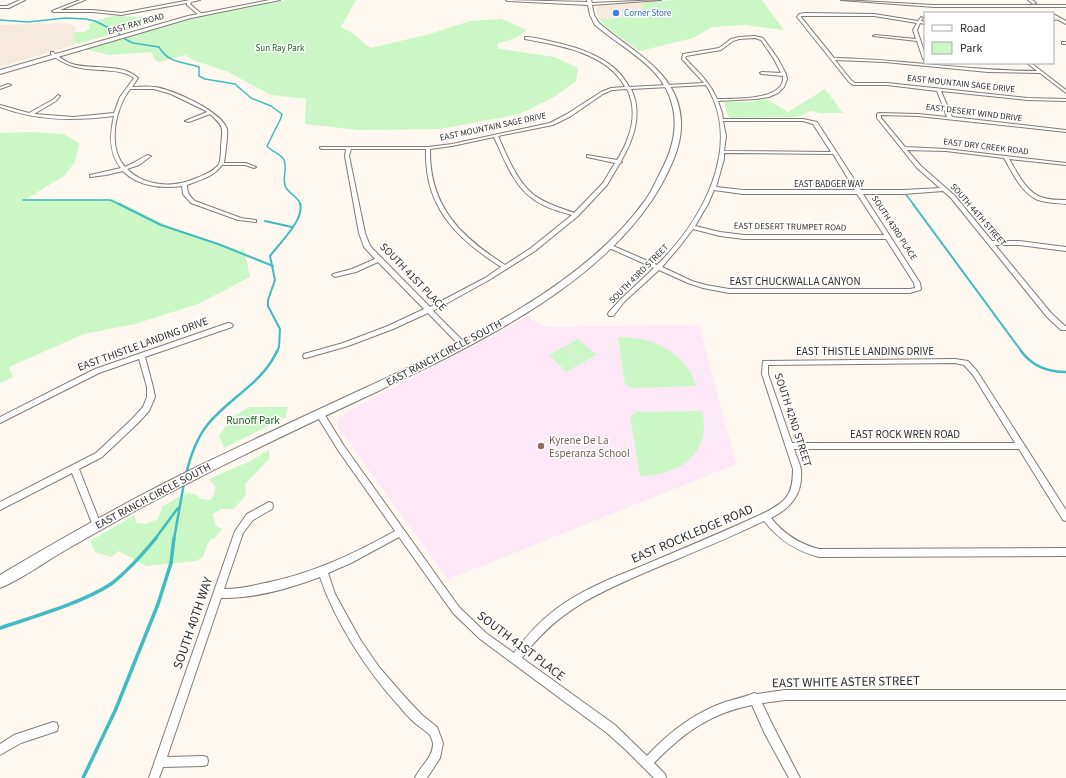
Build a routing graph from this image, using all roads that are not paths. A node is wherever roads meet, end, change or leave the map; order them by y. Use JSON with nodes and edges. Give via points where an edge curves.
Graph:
{"nodes":[{"id":1,"x":23,"y":0,"type":"edge"},
{"id":2,"x":83,"y":0,"type":"edge"},
{"id":3,"x":198,"y":0,"type":"edge"},
{"id":4,"x":258,"y":0,"type":"edge"},
{"id":5,"x":278,"y":0,"type":"edge"},
{"id":6,"x":508,"y":0,"type":"edge"},
{"id":7,"x":570,"y":0,"type":"edge"},
{"id":8,"x":608,"y":0,"type":"edge"},
{"id":9,"x":659,"y":0,"type":"edge"},
{"id":10,"x":844,"y":0,"type":"edge"},
{"id":11,"x":886,"y":0,"type":"edge"},
{"id":12,"x":1032,"y":1,"type":"edge"},
{"id":13,"x":154,"y":2,"type":"dead end"},
{"id":14,"x":190,"y":2,"type":"junction"},
{"id":15,"x":590,"y":2,"type":"edge"},
{"id":16,"x":1066,"y":3,"type":"edge"},
{"id":17,"x":1040,"y":6,"type":"junction"},
{"id":18,"x":1066,"y":6,"type":"edge"},
{"id":19,"x":157,"y":7,"type":"junction"},
{"id":20,"x":0,"y":8,"type":"edge"},
{"id":21,"x":1049,"y":12,"type":"edge"},
{"id":22,"x":200,"y":13,"type":"junction"},
{"id":23,"x":1054,"y":16,"type":"edge"},
{"id":24,"x":920,"y":20,"type":"junction"},
{"id":25,"x":1054,"y":20,"type":"edge"},
{"id":26,"x":1060,"y":20,"type":"junction"},
{"id":27,"x":924,"y":22,"type":"edge"},
{"id":28,"x":1066,"y":23,"type":"edge"},
{"id":29,"x":875,"y":36,"type":"dead end"},
{"id":30,"x":526,"y":38,"type":"dead end"},
{"id":31,"x":918,"y":40,"type":"junction"},
{"id":32,"x":54,"y":55,"type":"junction"},
{"id":33,"x":924,"y":56,"type":"edge"},
{"id":34,"x":833,"y":59,"type":"junction"},
{"id":35,"x":924,"y":64,"type":"edge"},
{"id":36,"x":927,"y":64,"type":"edge"},
{"id":37,"x":1030,"y":64,"type":"edge"},
{"id":38,"x":0,"y":68,"type":"edge"},
{"id":39,"x":0,"y":72,"type":"edge"},
{"id":40,"x":1040,"y":72,"type":"junction"},
{"id":41,"x":762,"y":73,"type":"dead end"},
{"id":42,"x":785,"y":76,"type":"junction"},
{"id":43,"x":707,"y":84,"type":"junction"},
{"id":44,"x":9,"y":85,"type":"dead end"},
{"id":45,"x":668,"y":86,"type":"junction"},
{"id":46,"x":0,"y":88,"type":"edge"},
{"id":47,"x":128,"y":88,"type":"junction"},
{"id":48,"x":628,"y":88,"type":"junction"},
{"id":49,"x":939,"y":90,"type":"junction"},
{"id":50,"x":1066,"y":92,"type":"edge"},
{"id":51,"x":58,"y":96,"type":"dead end"},
{"id":52,"x":716,"y":100,"type":"junction"},
{"id":53,"x":1066,"y":100,"type":"edge"},
{"id":54,"x":0,"y":106,"type":"edge"},
{"id":55,"x":211,"y":112,"type":"junction"},
{"id":56,"x":31,"y":114,"type":"junction"},
{"id":57,"x":116,"y":114,"type":"junction"},
{"id":58,"x":879,"y":114,"type":"joint"},
{"id":59,"x":950,"y":119,"type":"junction"},
{"id":60,"x":722,"y":120,"type":"junction"},
{"id":61,"x":187,"y":121,"type":"dead end"},
{"id":62,"x":1066,"y":132,"type":"edge"},
{"id":63,"x":496,"y":136,"type":"junction"},
{"id":64,"x":322,"y":148,"type":"dead end"},
{"id":65,"x":349,"y":148,"type":"junction"},
{"id":66,"x":428,"y":148,"type":"junction"},
{"id":67,"x":904,"y":148,"type":"junction"},
{"id":68,"x":723,"y":152,"type":"junction"},
{"id":69,"x":835,"y":153,"type":"junction"},
{"id":70,"x":149,"y":156,"type":"dead end"},
{"id":71,"x":590,"y":156,"type":"dead end"},
{"id":72,"x":1006,"y":157,"type":"junction"},
{"id":73,"x":620,"y":162,"type":"junction"},
{"id":74,"x":221,"y":164,"type":"junction"},
{"id":75,"x":1066,"y":164,"type":"edge"},
{"id":76,"x":254,"y":167,"type":"dead end"},
{"id":77,"x":124,"y":168,"type":"junction"},
{"id":78,"x":92,"y":176,"type":"dead end"},
{"id":79,"x":184,"y":184,"type":"junction"},
{"id":80,"x":713,"y":188,"type":"junction"},
{"id":81,"x":944,"y":189,"type":"junction"},
{"id":82,"x":859,"y":192,"type":"junction"},
{"id":83,"x":1066,"y":202,"type":"edge"},
{"id":84,"x":576,"y":215,"type":"junction"},
{"id":85,"x":254,"y":221,"type":"dead end"},
{"id":86,"x":692,"y":227,"type":"junction"},
{"id":87,"x":888,"y":237,"type":"junction"},
{"id":88,"x":991,"y":243,"type":"junction"},
{"id":89,"x":609,"y":246,"type":"junction"},
{"id":90,"x":1066,"y":249,"type":"edge"},
{"id":91,"x":378,"y":260,"type":"junction"},
{"id":92,"x":505,"y":267,"type":"junction"},
{"id":93,"x":658,"y":268,"type":"junction"},
{"id":94,"x":335,"y":275,"type":"dead end"},
{"id":95,"x":918,"y":289,"type":"joint"},
{"id":96,"x":428,"y":310,"type":"junction"},
{"id":97,"x":611,"y":314,"type":"dead end"},
{"id":98,"x":230,"y":325,"type":"dead end"},
{"id":99,"x":1064,"y":328,"type":"edge"},
{"id":100,"x":463,"y":345,"type":"junction"},
{"id":101,"x":141,"y":355,"type":"junction"},
{"id":102,"x":306,"y":356,"type":"dead end"},
{"id":103,"x":765,"y":363,"type":"joint"},
{"id":104,"x":320,"y":414,"type":"junction"},
{"id":105,"x":0,"y":420,"type":"edge"},
{"id":106,"x":790,"y":446,"type":"junction"},
{"id":107,"x":1021,"y":446,"type":"junction"},
{"id":108,"x":74,"y":467,"type":"junction"},
{"id":109,"x":0,"y":506,"type":"edge"},
{"id":110,"x":269,"y":506,"type":"dead end"},
{"id":111,"x":765,"y":517,"type":"junction"},
{"id":112,"x":1066,"y":517,"type":"edge"},
{"id":113,"x":97,"y":525,"type":"junction"},
{"id":114,"x":401,"y":532,"type":"junction"},
{"id":115,"x":1066,"y":552,"type":"edge"},
{"id":116,"x":323,"y":572,"type":"junction"},
{"id":117,"x":0,"y":582,"type":"edge"},
{"id":118,"x":218,"y":593,"type":"junction"},
{"id":119,"x":515,"y":660,"type":"junction"},
{"id":120,"x":1066,"y":695,"type":"edge"},
{"id":121,"x":754,"y":698,"type":"junction"},
{"id":122,"x":53,"y":727,"type":"dead end"},
{"id":123,"x":0,"y":750,"type":"edge"},
{"id":124,"x":160,"y":762,"type":"junction"},
{"id":125,"x":203,"y":762,"type":"dead end"},
{"id":126,"x":647,"y":763,"type":"junction"},
{"id":127,"x":154,"y":778,"type":"edge"},
{"id":128,"x":420,"y":778,"type":"edge"},
{"id":129,"x":661,"y":778,"type":"edge"},
{"id":130,"x":795,"y":778,"type":"edge"}],
"edges":[{"from":1,"to":20,"type":"street"},
{"from":2,"to":19,"type":"street","via":[[54,11],[120,14]]},
{"from":3,"to":14,"type":"street"},
{"from":4,"to":22,"type":"main road","name":"EAST RAY ROAD"},
{"from":5,"to":22,"type":"main road","name":"EAST RAY ROAD"},
{"from":6,"to":15,"type":"main road"},
{"from":7,"to":15,"type":"main road"},
{"from":8,"to":15,"type":"main road"},
{"from":9,"to":15,"type":"main road"},
{"from":10,"to":17,"type":"main road","via":[[934,6]]},
{"from":11,"to":12,"type":"main road","via":[[943,3]]},
{"from":12,"to":16,"type":"main road"},
{"from":12,"to":17,"type":"main road"},
{"from":13,"to":19,"type":"street"},
{"from":14,"to":19,"type":"street"},
{"from":14,"to":22,"type":"street","via":[[188,4]]},
{"from":15,"to":45,"type":"main road","name":"EAST RANCH CIRCLE SOUTH","via":[[592,15],[597,24],[651,65]]},
{"from":17,"to":18,"type":"main road"},
{"from":17,"to":21,"type":"main road"},
{"from":22,"to":32,"type":"main road","name":"EAST RAY ROAD"},
{"from":23,"to":26,"type":"main road"},
{"from":24,"to":27,"type":"street"},
{"from":24,"to":31,"type":"street","via":[[915,30]]},
{"from":24,"to":34,"type":"street","via":[[874,15],[800,15]]},
{"from":25,"to":26,"type":"street"},
{"from":26,"to":28,"type":"main road"},
{"from":29,"to":31,"type":"street"},
{"from":30,"to":48,"type":"street","via":[[564,43],[582,51],[619,75]]},
{"from":31,"to":33,"type":"street"},
{"from":32,"to":38,"type":"main road","name":"EAST RAY ROAD"},
{"from":32,"to":39,"type":"main road","name":"EAST RAY ROAD"},
{"from":32,"to":47,"type":"street","via":[[62,62],[81,67],[125,71],[132,74],[136,78]]},
{"from":34,"to":35,"type":"street"},
{"from":34,"to":49,"type":"street","name":"EAST MOUNTAIN SAGE DRIVE","via":[[854,84],[887,84]]},
{"from":36,"to":40,"type":"street","via":[[1006,72]]},
{"from":37,"to":40,"type":"street"},
{"from":40,"to":50,"type":"street"},
{"from":41,"to":42,"type":"street"},
{"from":42,"to":43,"type":"street","name":"SOUTH 43RD STREET","via":[[764,42],[759,38],[739,38],[720,49],[684,55],[683,58]]},
{"from":42,"to":52,"type":"street","via":[[780,88],[765,96],[745,100]]},
{"from":43,"to":45,"type":"street","name":"EAST MOUNTAIN SAGE DRIVE"},
{"from":43,"to":52,"type":"street","name":"SOUTH 43RD STREET"},
{"from":44,"to":46,"type":"street"},
{"from":45,"to":48,"type":"street","name":"EAST MOUNTAIN SAGE DRIVE"},
{"from":45,"to":89,"type":"main road","name":"EAST RANCH CIRCLE SOUTH","via":[[677,110],[678,137],[666,173],[646,207]]},
{"from":47,"to":55,"type":"street","via":[[167,91]]},
{"from":47,"to":57,"type":"street"},
{"from":48,"to":63,"type":"street","name":"EAST MOUNTAIN SAGE DRIVE","via":[[611,89],[602,93],[555,122]]},
{"from":48,"to":73,"type":"street","via":[[634,102],[634,121],[629,142]]},
{"from":49,"to":53,"type":"street","name":"EAST MOUNTAIN SAGE DRIVE","via":[[1027,99]]},
{"from":49,"to":59,"type":"street"},
{"from":51,"to":56,"type":"street"},
{"from":52,"to":60,"type":"street","name":"SOUTH 43RD STREET"},
{"from":54,"to":56,"type":"street"},
{"from":55,"to":61,"type":"street"},
{"from":55,"to":74,"type":"street","via":[[220,120],[225,130],[224,158]]},
{"from":56,"to":57,"type":"street","via":[[79,118]]},
{"from":57,"to":77,"type":"street","via":[[114,145],[116,155]]},
{"from":58,"to":59,"type":"street","name":"EAST DESERT WIND DRIVE"},
{"from":58,"to":67,"type":"street","name":"SOUTH 44TH STREET","via":[[879,118]]},
{"from":59,"to":62,"type":"street","name":"EAST DESERT WIND DRIVE"},
{"from":60,"to":68,"type":"street","name":"SOUTH 43RD STREET"},
{"from":60,"to":69,"type":"street","name":"SOUTH 43RD PLACE","via":[[810,120],[816,123]]},
{"from":63,"to":66,"type":"street","name":"EAST MOUNTAIN SAGE DRIVE"},
{"from":63,"to":84,"type":"street","via":[[528,193],[546,204]]},
{"from":64,"to":65,"type":"street","name":"EAST MOUNTAIN SAGE DRIVE"},
{"from":65,"to":66,"type":"street","name":"EAST MOUNTAIN SAGE DRIVE"},
{"from":65,"to":91,"type":"street","name":"SOUTH 41ST PLACE","via":[[347,156],[362,233],[367,247]]},
{"from":66,"to":92,"type":"street","via":[[427,168],[436,196],[445,213],[477,249]]},
{"from":67,"to":72,"type":"street","name":"EAST DRY CREEK ROAD","via":[[940,149]]},
{"from":67,"to":81,"type":"street","name":"SOUTH 44TH STREET","via":[[919,167]]},
{"from":68,"to":69,"type":"street"},
{"from":68,"to":80,"type":"street","name":"SOUTH 43RD STREET"},
{"from":69,"to":82,"type":"street","name":"SOUTH 43RD PLACE"},
{"from":70,"to":77,"type":"street"},
{"from":71,"to":73,"type":"street"},
{"from":72,"to":75,"type":"street","name":"EAST DRY CREEK ROAD"},
{"from":72,"to":83,"type":"street","via":[[1030,193],[1037,198]]},
{"from":73,"to":84,"type":"street","via":[[602,190]]},
{"from":74,"to":76,"type":"street","via":[[246,164]]},
{"from":74,"to":79,"type":"street","via":[[208,175]]},
{"from":77,"to":78,"type":"street"},
{"from":77,"to":79,"type":"street","via":[[150,185]]},
{"from":79,"to":85,"type":"street","via":[[184,192],[193,202],[240,219]]},
{"from":80,"to":82,"type":"street","name":"EAST BADGER WAY","via":[[743,192]]},
{"from":80,"to":86,"type":"street","name":"SOUTH 43RD STREET"},
{"from":81,"to":82,"type":"street","name":"EAST BADGER WAY"},
{"from":81,"to":88,"type":"street","name":"SOUTH 44TH STREET"},
{"from":82,"to":87,"type":"street","name":"SOUTH 43RD PLACE"},
{"from":84,"to":92,"type":"street","via":[[547,239]]},
{"from":86,"to":87,"type":"street","name":"EAST DESERT TRUMPET ROAD","via":[[744,237]]},
{"from":86,"to":93,"type":"street","name":"SOUTH 43RD STREET"},
{"from":87,"to":95,"type":"street","name":"SOUTH 43RD PLACE","via":[[917,283]]},
{"from":88,"to":90,"type":"street","via":[[1019,243]]},
{"from":88,"to":99,"type":"street","name":"SOUTH 44TH STREET","via":[[1049,315]]},
{"from":89,"to":93,"type":"street","name":"EAST CHUCKWALLA CANYON"},
{"from":89,"to":100,"type":"main road","name":"EAST RANCH CIRCLE SOUTH","via":[[580,271],[538,300]]},
{"from":91,"to":94,"type":"street","via":[[354,271]]},
{"from":91,"to":96,"type":"street","name":"SOUTH 41ST PLACE"},
{"from":92,"to":96,"type":"street"},
{"from":93,"to":95,"type":"street","name":"EAST CHUCKWALLA CANYON","via":[[705,287],[729,291]]},
{"from":93,"to":97,"type":"street","name":"SOUTH 43RD STREET"},
{"from":96,"to":100,"type":"street","name":"SOUTH 41ST PLACE"},
{"from":96,"to":102,"type":"street","via":[[375,334]]},
{"from":98,"to":101,"type":"street","name":"EAST THISTLE LANDING DRIVE"},
{"from":100,"to":104,"type":"main road","name":"EAST RANCH CIRCLE SOUTH"},
{"from":101,"to":105,"type":"street","name":"EAST THISTLE LANDING DRIVE","via":[[98,371]]},
{"from":101,"to":108,"type":"street","via":[[151,397],[146,409],[99,455]]},
{"from":103,"to":106,"type":"street","name":"SOUTH 42ND STREET","via":[[765,374]]},
{"from":103,"to":107,"type":"street","name":"EAST THISTLE LANDING DRIVE","via":[[966,363]]},
{"from":104,"to":113,"type":"main road","name":"EAST RANCH CIRCLE SOUTH","via":[[206,468]]},
{"from":104,"to":114,"type":"street","name":"SOUTH 41ST PLACE"},
{"from":106,"to":107,"type":"street","name":"EAST ROCK WREN ROAD"},
{"from":106,"to":111,"type":"street","name":"SOUTH 42ND STREET","via":[[797,469],[796,490],[787,505]]},
{"from":107,"to":112,"type":"street"},
{"from":108,"to":109,"type":"street"},
{"from":108,"to":113,"type":"street"},
{"from":110,"to":118,"type":"street","name":"SOUTH 40TH WAY","via":[[250,517],[239,531]]},
{"from":111,"to":115,"type":"street","name":"EAST ROCKLEDGE ROAD","via":[[783,538],[807,551],[819,553]]},
{"from":111,"to":119,"type":"street","name":"EAST ROCKLEDGE ROAD","via":[[570,603],[542,626]]},
{"from":113,"to":117,"type":"main road","name":"EAST RANCH CIRCLE SOUTH"},
{"from":114,"to":116,"type":"street"},
{"from":114,"to":119,"type":"street","name":"SOUTH 41ST PLACE","via":[[456,610],[483,636]]},
{"from":116,"to":118,"type":"street","via":[[265,588],[228,594]]},
{"from":116,"to":128,"type":"street","via":[[331,596],[362,650],[388,687],[433,731],[438,742],[435,758]]},
{"from":118,"to":124,"type":"street","name":"SOUTH 40TH WAY"},
{"from":119,"to":126,"type":"street","name":"SOUTH 41ST PLACE","via":[[611,729]]},
{"from":120,"to":121,"type":"street","name":"EAST WHITE ASTER STREET","via":[[785,695]]},
{"from":121,"to":126,"type":"street","name":"EAST WHITE ASTER STREET","via":[[708,713],[694,721],[663,746]]},
{"from":121,"to":130,"type":"street"},
{"from":122,"to":123,"type":"street","via":[[18,739]]},
{"from":124,"to":125,"type":"street"},
{"from":124,"to":127,"type":"street","name":"SOUTH 40TH WAY"},
{"from":126,"to":129,"type":"street","name":"SOUTH 41ST PLACE"}]}
